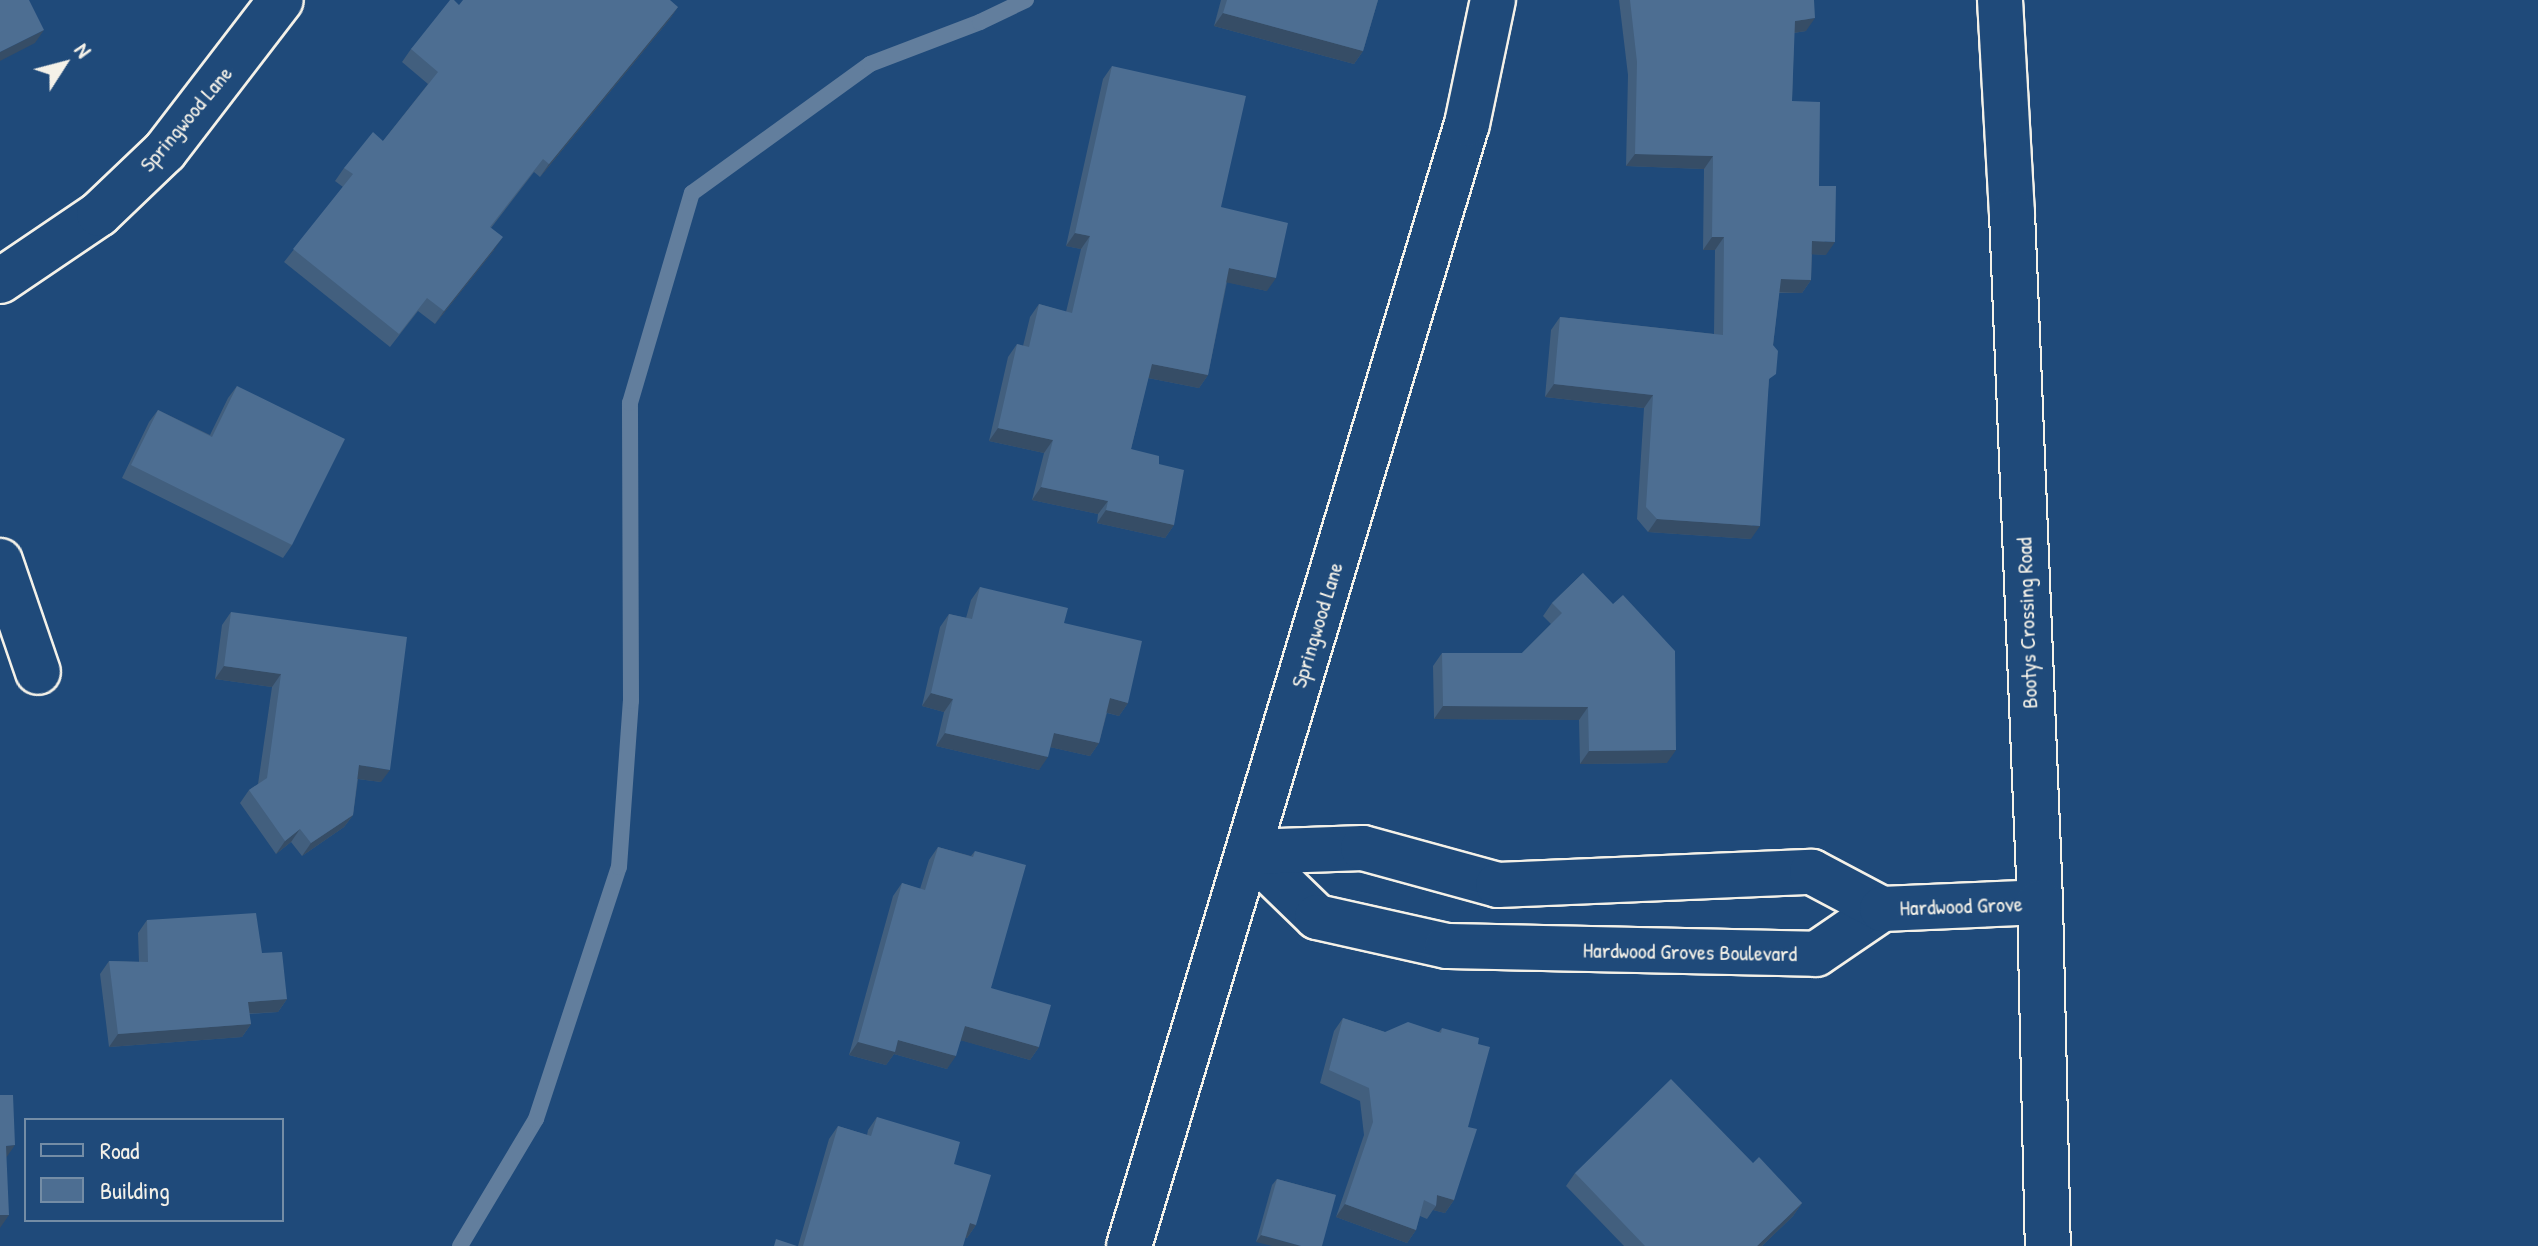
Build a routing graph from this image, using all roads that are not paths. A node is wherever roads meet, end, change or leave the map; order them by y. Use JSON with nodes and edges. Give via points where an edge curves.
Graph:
{"nodes":[{"id":1,"x":281,"y":0,"type":"edge"},
{"id":2,"x":1493,"y":0,"type":"edge"},
{"id":3,"x":2000,"y":0,"type":"edge"},
{"id":4,"x":0,"y":281,"type":"edge"},
{"id":5,"x":0,"y":561,"type":"edge"},
{"id":6,"x":38,"y":672,"type":"dead end"},
{"id":7,"x":1250,"y":852,"type":"junction"},
{"id":8,"x":2040,"y":902,"type":"junction"},
{"id":9,"x":1882,"y":909,"type":"junction"},
{"id":10,"x":1129,"y":1246,"type":"edge"},
{"id":11,"x":2048,"y":1246,"type":"edge"}],
"edges":[{"from":1,"to":4,"type":"street","name":"Springwood Lane","via":[[165,151],[99,214]]},
{"from":2,"to":7,"type":"street","name":"Springwood Lane","via":[[1467,124]]},
{"from":3,"to":8,"type":"street","name":"Bootys Crossing Road"},
{"from":5,"to":6,"type":"street"},
{"from":7,"to":9,"type":"street","via":[[1363,848],[1498,885],[1812,872]]},
{"from":7,"to":9,"type":"street","name":"Hardwood Groves Boulevard","via":[[1317,917],[1447,946],[1816,954]]},
{"from":7,"to":10,"type":"street","name":"Springwood Lane"},
{"from":8,"to":9,"type":"street","name":"Hardwood Grove"},
{"from":8,"to":11,"type":"street","name":"Bootys Crossing Road"}]}
